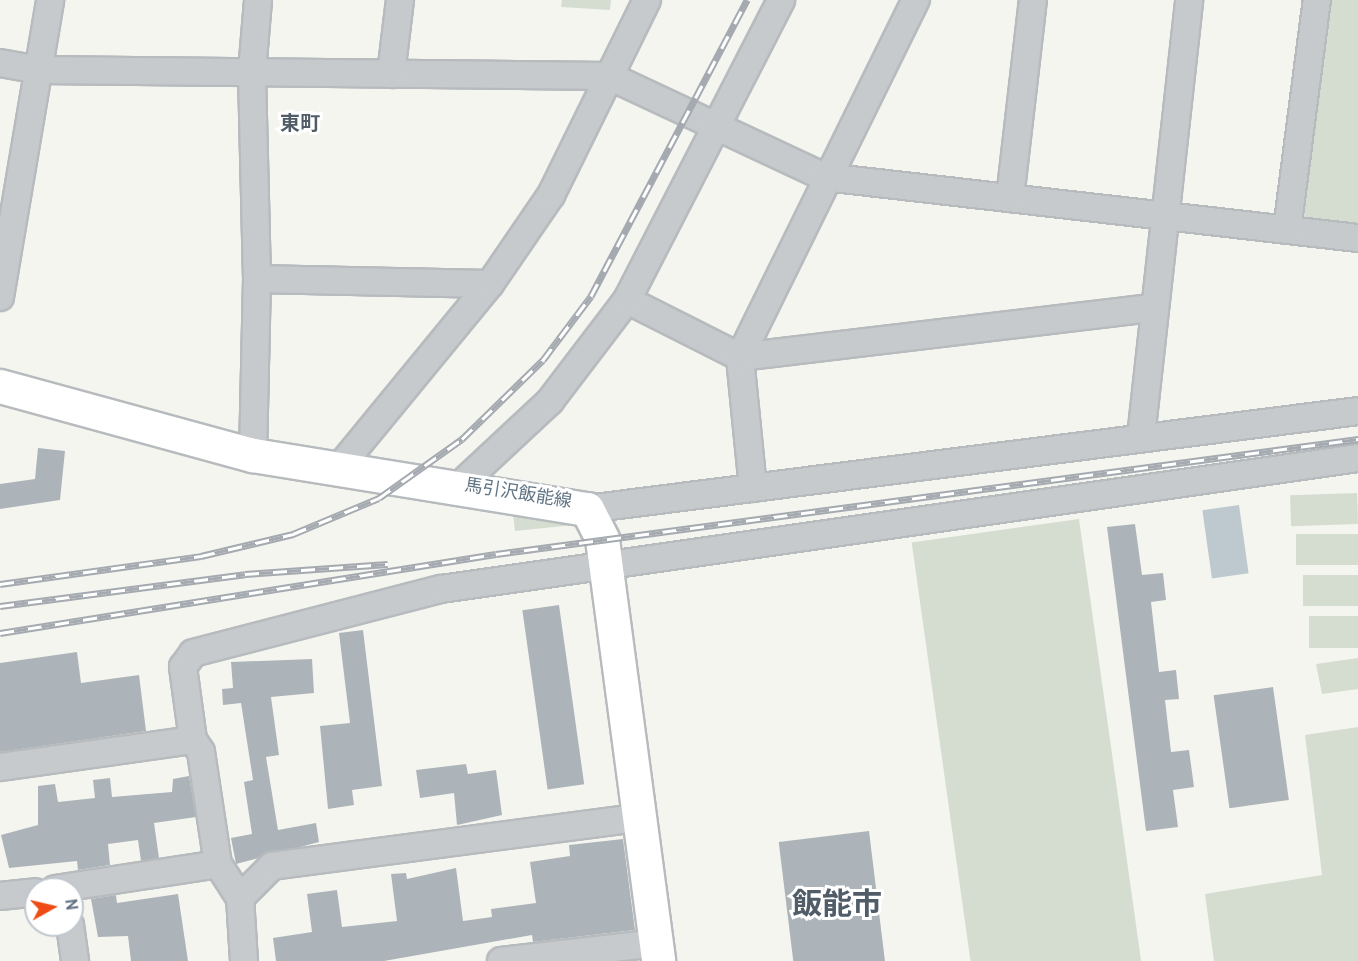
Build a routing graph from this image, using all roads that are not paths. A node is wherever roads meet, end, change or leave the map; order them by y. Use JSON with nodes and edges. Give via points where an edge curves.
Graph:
{"nodes":[{"id":1,"x":50,"y":0,"type":"edge"},
{"id":2,"x":258,"y":0,"type":"edge"},
{"id":3,"x":400,"y":0,"type":"edge"},
{"id":4,"x":647,"y":0,"type":"edge"},
{"id":5,"x":781,"y":0,"type":"edge"},
{"id":6,"x":916,"y":0,"type":"edge"},
{"id":7,"x":1033,"y":0,"type":"edge"},
{"id":8,"x":1189,"y":0,"type":"edge"},
{"id":9,"x":1317,"y":0,"type":"edge"},
{"id":10,"x":0,"y":63,"type":"edge"},
{"id":11,"x":39,"y":70,"type":"junction"},
{"id":12,"x":252,"y":72,"type":"junction"},
{"id":13,"x":391,"y":74,"type":"junction"},
{"id":14,"x":609,"y":76,"type":"junction"},
{"id":15,"x":718,"y":128,"type":"junction"},
{"id":16,"x":825,"y":177,"type":"junction"},
{"id":17,"x":1010,"y":198,"type":"junction"},
{"id":18,"x":1164,"y":216,"type":"junction"},
{"id":19,"x":1287,"y":230,"type":"junction"},
{"id":20,"x":1358,"y":238,"type":"edge"},
{"id":21,"x":4,"y":255,"type":"edge"},
{"id":22,"x":258,"y":279,"type":"junction"},
{"id":23,"x":490,"y":284,"type":"junction"},
{"id":24,"x":0,"y":297,"type":"edge"},
{"id":25,"x":627,"y":300,"type":"junction"},
{"id":26,"x":1153,"y":308,"type":"junction"},
{"id":27,"x":740,"y":357,"type":"junction"},
{"id":28,"x":0,"y":386,"type":"edge"},
{"id":29,"x":1358,"y":411,"type":"edge"},
{"id":30,"x":1141,"y":437,"type":"junction"},
{"id":31,"x":253,"y":455,"type":"junction"},
{"id":32,"x":1358,"y":458,"type":"edge"},
{"id":33,"x":338,"y":468,"type":"junction"},
{"id":34,"x":459,"y":486,"type":"junction"},
{"id":35,"x":753,"y":488,"type":"junction"},
{"id":36,"x":587,"y":509,"type":"junction"},
{"id":37,"x":606,"y":565,"type":"junction"},
{"id":38,"x":193,"y":740,"type":"junction"},
{"id":39,"x":0,"y":767,"type":"edge"},
{"id":40,"x":639,"y":818,"type":"junction"},
{"id":41,"x":218,"y":864,"type":"junction"},
{"id":42,"x":84,"y":885,"type":"edge"},
{"id":43,"x":24,"y":893,"type":"edge"},
{"id":44,"x":0,"y":896,"type":"edge"},
{"id":45,"x":240,"y":898,"type":"junction"},
{"id":46,"x":71,"y":937,"type":"edge"},
{"id":47,"x":657,"y":952,"type":"edge"},
{"id":48,"x":75,"y":961,"type":"edge"},
{"id":49,"x":244,"y":961,"type":"edge"},
{"id":50,"x":501,"y":961,"type":"edge"}],
"edges":[{"from":1,"to":11,"type":"street"},
{"from":2,"to":12,"type":"street"},
{"from":3,"to":13,"type":"street"},
{"from":4,"to":14,"type":"street"},
{"from":5,"to":15,"type":"street"},
{"from":6,"to":16,"type":"street"},
{"from":7,"to":17,"type":"street"},
{"from":8,"to":18,"type":"street"},
{"from":9,"to":19,"type":"street"},
{"from":10,"to":11,"type":"street"},
{"from":11,"to":12,"type":"street"},
{"from":11,"to":21,"type":"street"},
{"from":12,"to":13,"type":"street"},
{"from":12,"to":22,"type":"street"},
{"from":13,"to":14,"type":"street"},
{"from":14,"to":15,"type":"street"},
{"from":14,"to":23,"type":"street","via":[[551,195]]},
{"from":15,"to":16,"type":"street"},
{"from":15,"to":25,"type":"street"},
{"from":16,"to":17,"type":"street"},
{"from":16,"to":27,"type":"street"},
{"from":17,"to":18,"type":"street"},
{"from":18,"to":19,"type":"street"},
{"from":18,"to":26,"type":"street"},
{"from":19,"to":20,"type":"street"},
{"from":21,"to":24,"type":"street"},
{"from":22,"to":23,"type":"street"},
{"from":22,"to":31,"type":"street"},
{"from":23,"to":33,"type":"street"},
{"from":25,"to":27,"type":"street"},
{"from":25,"to":34,"type":"street","via":[[550,401]]},
{"from":26,"to":27,"type":"street"},
{"from":26,"to":30,"type":"street"},
{"from":27,"to":35,"type":"street"},
{"from":28,"to":31,"type":"main road","name":"馬引沢飯能線"},
{"from":29,"to":30,"type":"street"},
{"from":30,"to":35,"type":"street"},
{"from":31,"to":33,"type":"main road","name":"馬引沢飯能線"},
{"from":32,"to":37,"type":"street"},
{"from":33,"to":34,"type":"main road","name":"馬引沢飯能線"},
{"from":34,"to":36,"type":"main road","name":"馬引沢飯能線"},
{"from":35,"to":36,"type":"street"},
{"from":36,"to":37,"type":"main road","name":"馬引沢飯能線","via":[[598,524]]},
{"from":37,"to":38,"type":"street","via":[[441,590],[193,653],[183,667]]},
{"from":37,"to":40,"type":"main road","name":"馬引沢飯能線"},
{"from":38,"to":39,"type":"street"},
{"from":38,"to":41,"type":"street","via":[[201,752]]},
{"from":40,"to":45,"type":"street","via":[[290,862],[256,877]]},
{"from":40,"to":47,"type":"main road","name":"馬引沢飯能線"},
{"from":41,"to":42,"type":"street"},
{"from":41,"to":45,"type":"street"},
{"from":43,"to":44,"type":"street"},
{"from":45,"to":49,"type":"street"},
{"from":46,"to":48,"type":"street"},
{"from":47,"to":50,"type":"street"}]}
